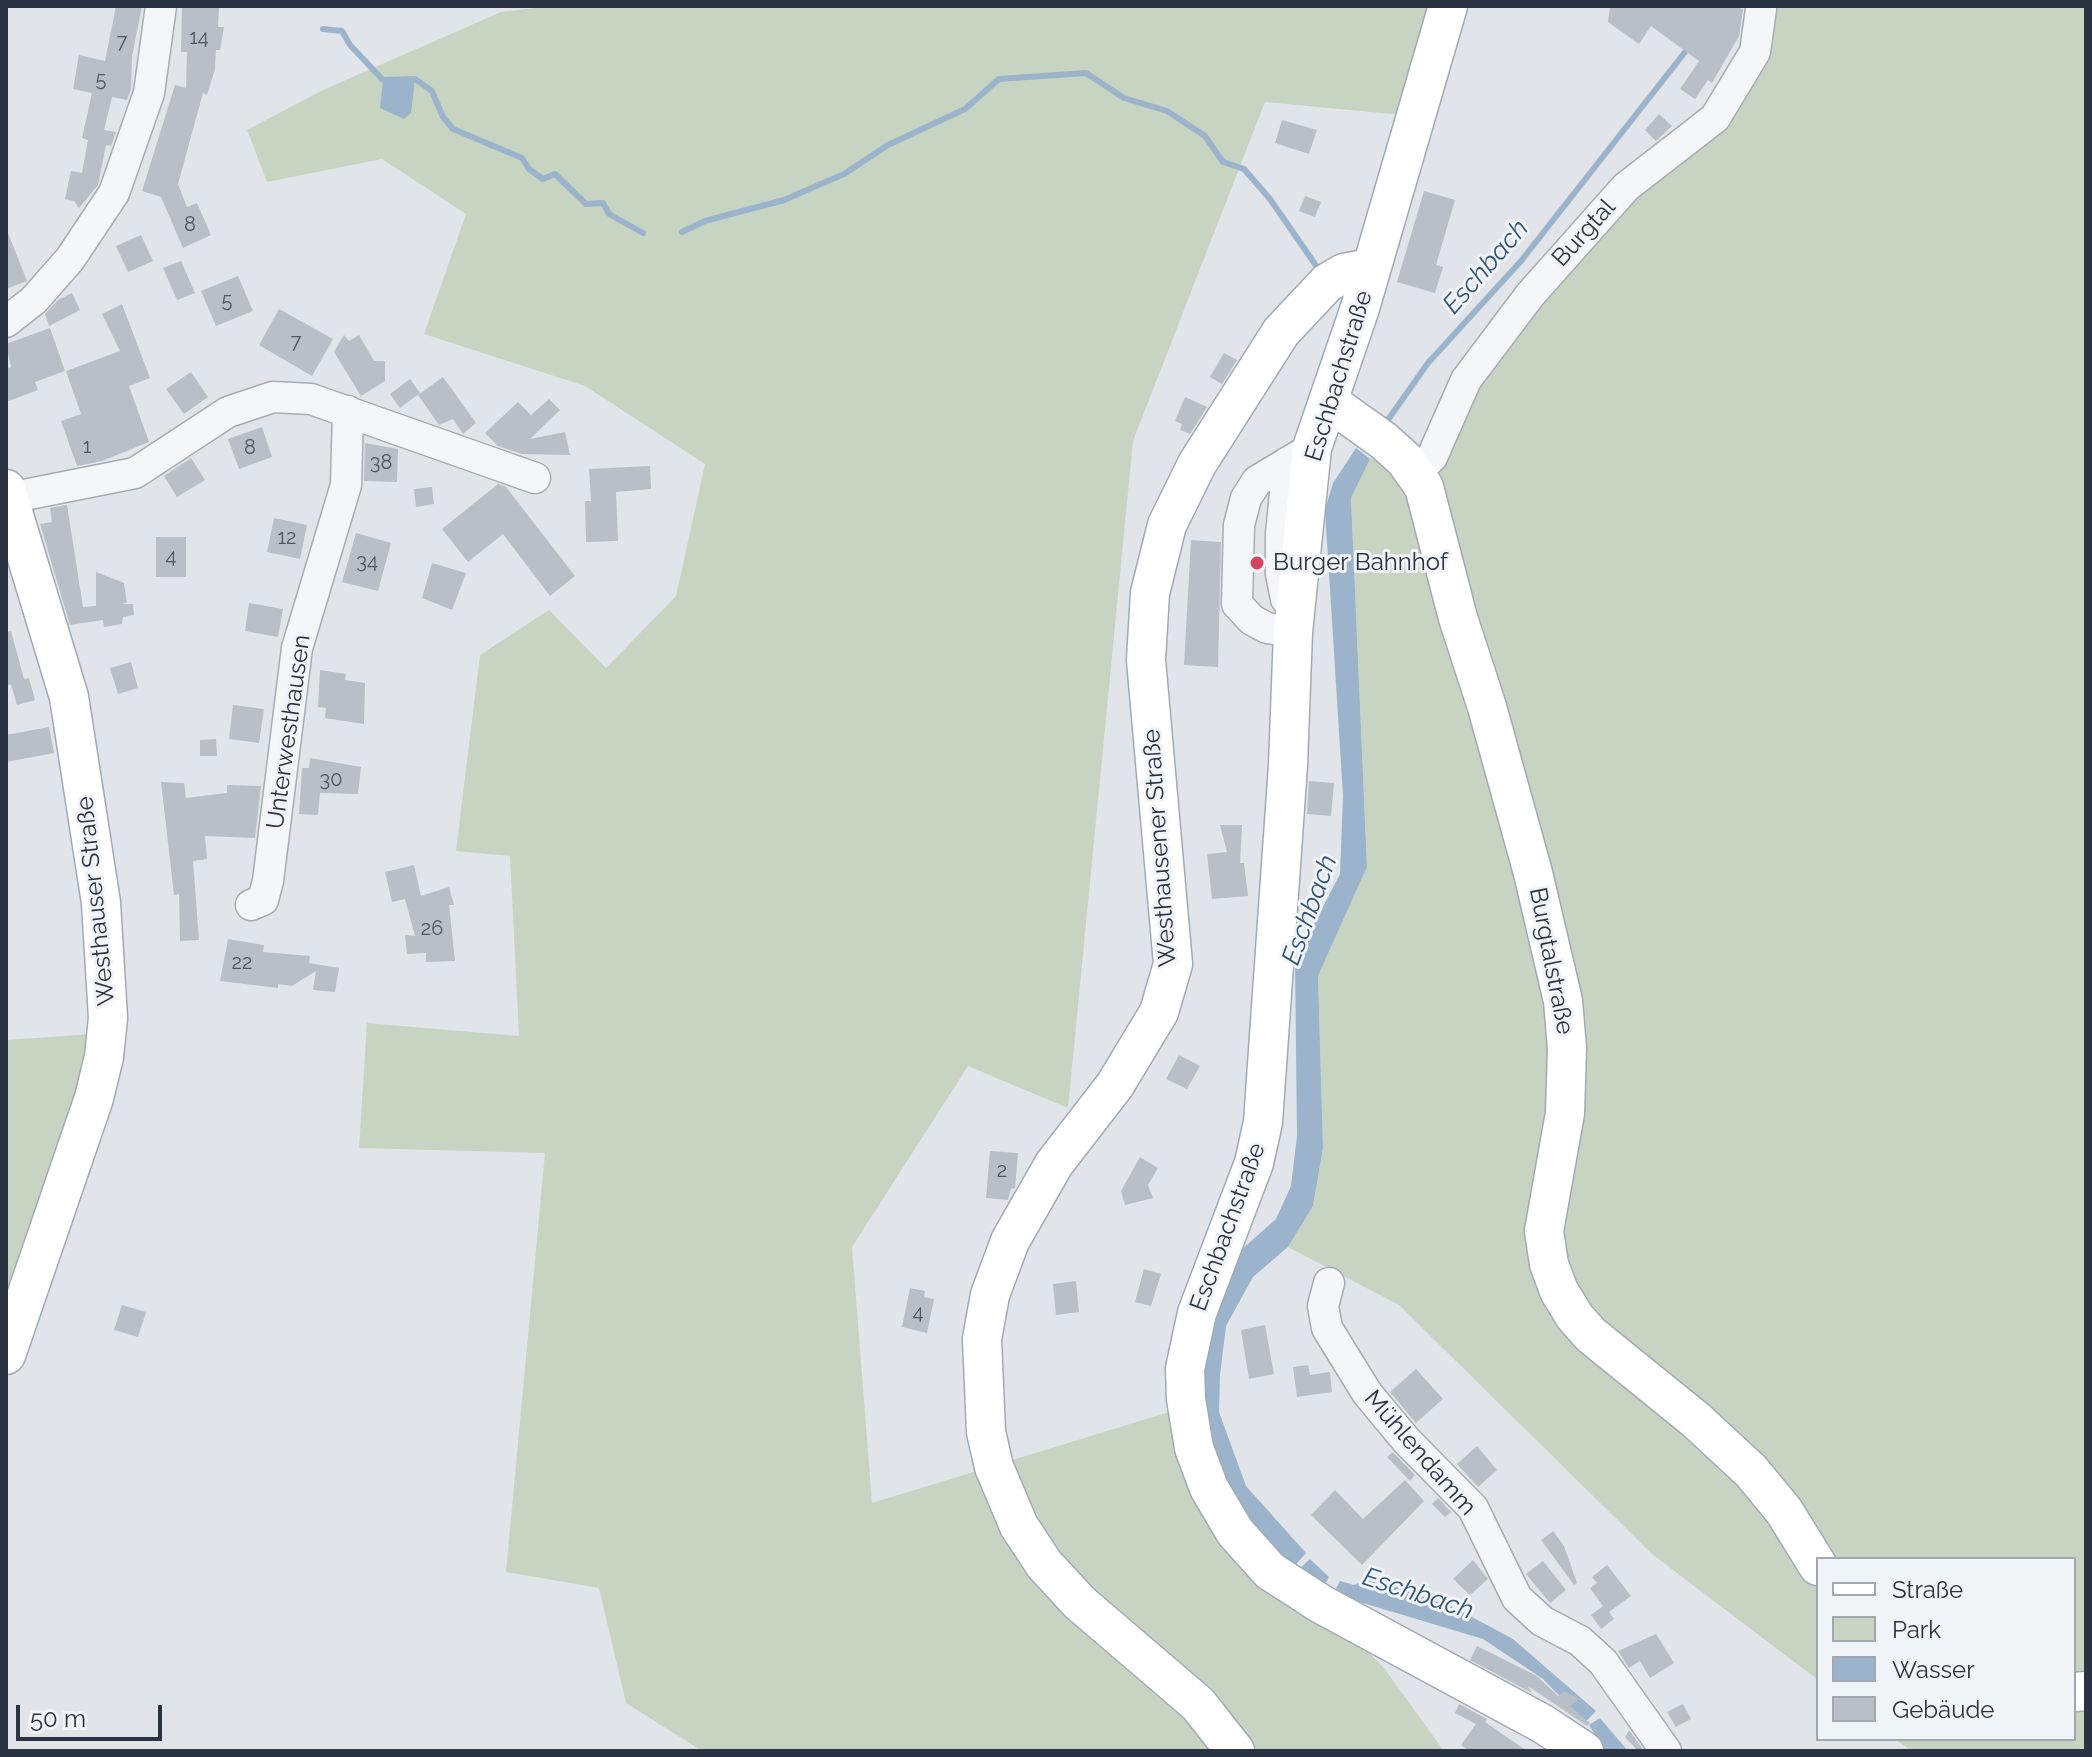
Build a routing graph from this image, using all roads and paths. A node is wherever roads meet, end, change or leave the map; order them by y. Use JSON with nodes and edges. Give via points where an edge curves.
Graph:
{"nodes":[{"id":1,"x":161,"y":6,"type":"edge"},
{"id":2,"x":1448,"y":6,"type":"edge"},
{"id":3,"x":1761,"y":9,"type":"dead end"},
{"id":4,"x":1371,"y":268,"type":"junction"},
{"id":5,"x":6,"y":322,"type":"edge"},
{"id":6,"x":1328,"y":401,"type":"junction"},
{"id":7,"x":348,"y":411,"type":"junction"},
{"id":8,"x":1300,"y":455,"type":"junction"},
{"id":9,"x":1416,"y":473,"type":"junction"},
{"id":10,"x":535,"y":478,"type":"dead end"},
{"id":11,"x":8,"y":494,"type":"edge"},
{"id":12,"x":1246,"y":498,"type":"junction"},
{"id":13,"x":1293,"y":632,"type":"junction"},
{"id":14,"x":251,"y":905,"type":"dead end"},
{"id":15,"x":1329,"y":1283,"type":"dead end"},
{"id":16,"x":6,"y":1355,"type":"edge"},
{"id":17,"x":1816,"y":1563,"type":"edge"},
{"id":18,"x":1235,"y":1751,"type":"edge"},
{"id":19,"x":1584,"y":1751,"type":"edge"},
{"id":20,"x":1666,"y":1751,"type":"edge"}],
"edges":[{"from":1,"to":5,"type":"street","via":[[149,93],[114,193],[70,259]]},
{"from":2,"to":4,"type":"main road"},
{"from":3,"to":9,"type":"street","name":"Burgtal","via":[[1755,52],[1715,118],[1648,166],[1574,242],[1482,355],[1432,457]]},
{"from":4,"to":6,"type":"main road","name":"Eschbachstraße"},
{"from":4,"to":18,"type":"main road","name":"Westhausener Straße","via":[[1327,283],[1281,332],[1197,464],[1167,525],[1150,593],[1146,660],[1173,964],[1159,1012],[1115,1085],[1054,1164],[1010,1241],[990,1295],[982,1339],[986,1432],[994,1467],[1019,1526],[1044,1564],[1080,1603],[1198,1704]]},
{"from":6,"to":8,"type":"main road","name":"Eschbachstraße"},
{"from":6,"to":9,"type":"main road","name":"Burgtalstraße","via":[[1377,434]]},
{"from":7,"to":10,"type":"street"},
{"from":7,"to":11,"type":"street","via":[[311,399],[273,397],[228,412],[135,473]]},
{"from":7,"to":14,"type":"street","name":"Unterwesthausen","via":[[346,485],[297,648],[268,881],[263,900]]},
{"from":8,"to":12,"type":"street","via":[[1257,481]]},
{"from":8,"to":13,"type":"main road","name":"Eschbachstraße"},
{"from":9,"to":17,"type":"main road","name":"Burgtalstraße","via":[[1491,722],[1563,1001],[1566,1101],[1544,1231],[1555,1282],[1591,1335],[1751,1471]]},
{"from":11,"to":16,"type":"main road","name":"Westhauser Straße","via":[[69,697],[101,903],[108,1018],[94,1098]]},
{"from":12,"to":13,"type":"street"},
{"from":12,"to":13,"type":"street","via":[[1239,525],[1237,604],[1267,628]]},
{"from":13,"to":19,"type":"main road","name":"Eschbachstraße","via":[[1263,1122],[1254,1163],[1191,1333],[1186,1399],[1194,1448],[1230,1524],[1283,1582]]},
{"from":15,"to":20,"type":"street","name":"Mühlendamm","via":[[1323,1306],[1327,1328],[1367,1393],[1473,1508],[1517,1598],[1542,1621],[1597,1655]]}]}
